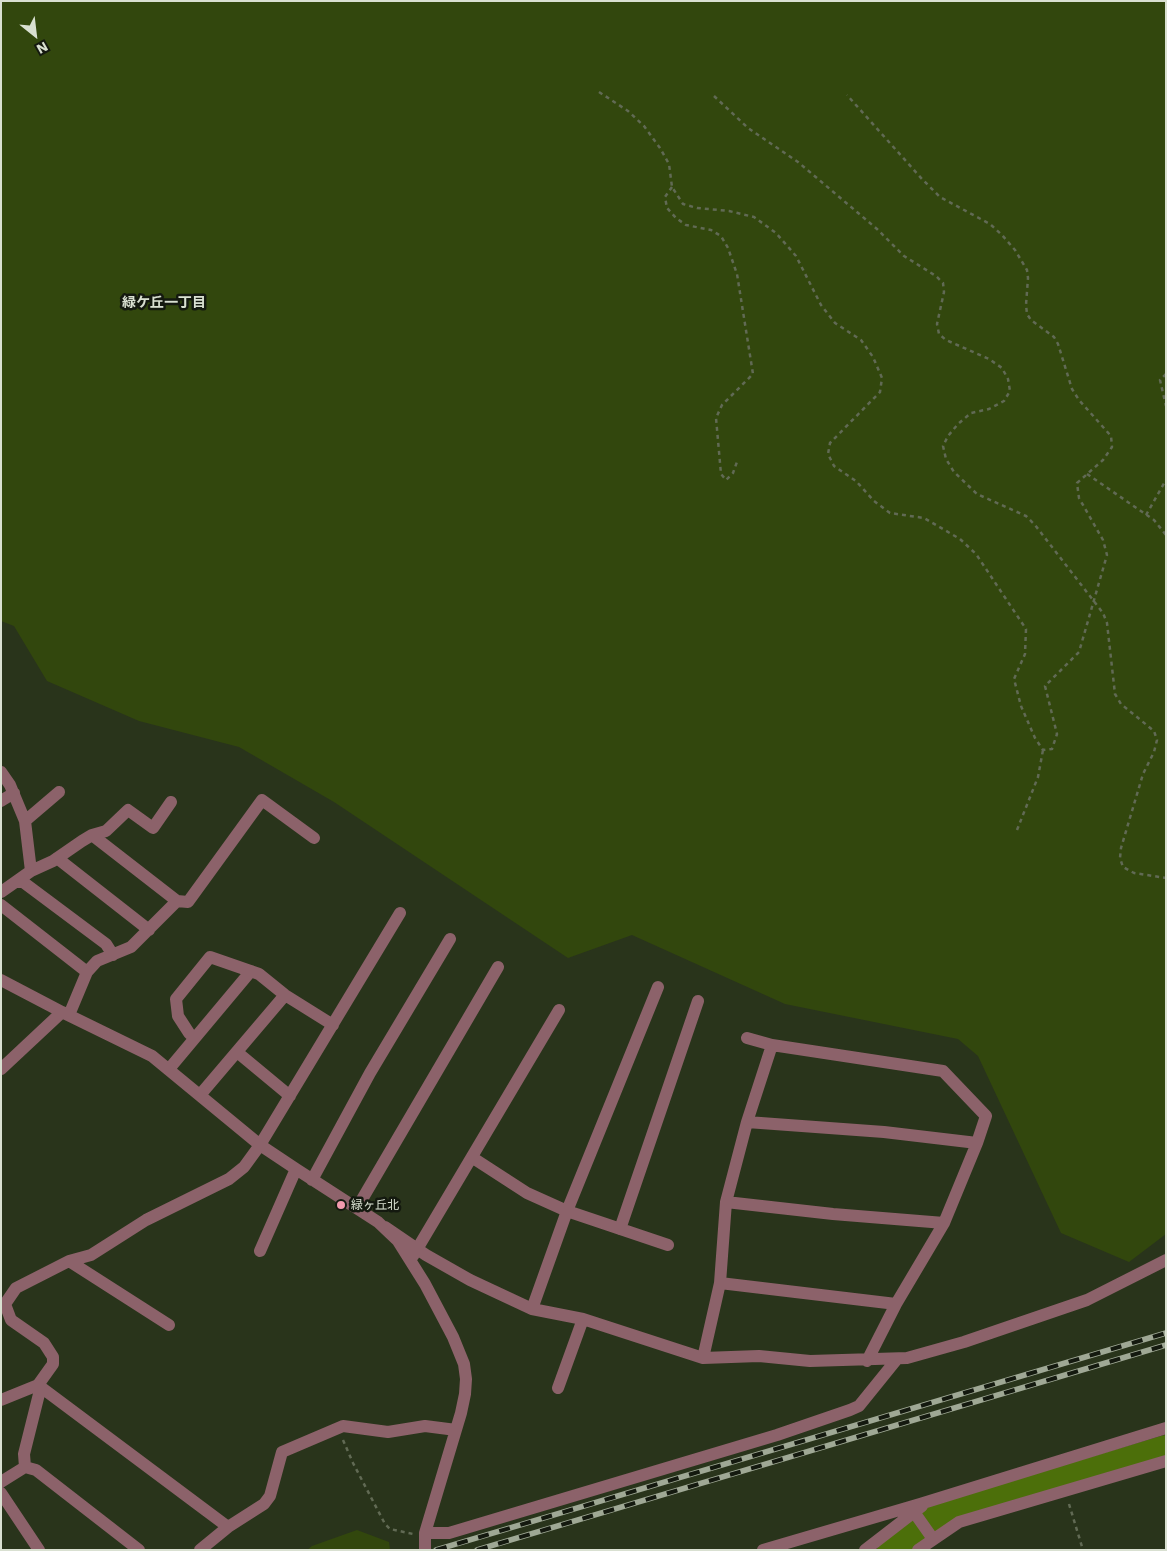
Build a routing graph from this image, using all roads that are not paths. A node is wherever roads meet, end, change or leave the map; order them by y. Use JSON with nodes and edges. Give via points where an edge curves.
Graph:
{"nodes":[{"id":1,"x":1,"y":772,"type":"edge"},
{"id":2,"x":59,"y":792,"type":"dead end"},
{"id":3,"x":14,"y":793,"type":"junction"},
{"id":4,"x":1,"y":801,"type":"edge"},
{"id":5,"x":171,"y":802,"type":"dead end"},
{"id":6,"x":25,"y":821,"type":"junction"},
{"id":7,"x":92,"y":836,"type":"junction"},
{"id":8,"x":314,"y":838,"type":"dead end"},
{"id":9,"x":57,"y":858,"type":"junction"},
{"id":10,"x":31,"y":871,"type":"junction"},
{"id":11,"x":17,"y":882,"type":"junction"},
{"id":12,"x":3,"y":888,"type":"edge"},
{"id":13,"x":177,"y":901,"type":"junction"},
{"id":14,"x":1,"y":905,"type":"edge"},
{"id":15,"x":400,"y":913,"type":"dead end"},
{"id":16,"x":149,"y":930,"type":"junction"},
{"id":17,"x":450,"y":939,"type":"dead end"},
{"id":18,"x":113,"y":955,"type":"junction"},
{"id":19,"x":498,"y":967,"type":"dead end"},
{"id":20,"x":251,"y":971,"type":"junction"},
{"id":21,"x":87,"y":972,"type":"junction"},
{"id":22,"x":1,"y":980,"type":"edge"},
{"id":23,"x":658,"y":987,"type":"dead end"},
{"id":24,"x":285,"y":996,"type":"junction"},
{"id":25,"x":698,"y":1000,"type":"dead end"},
{"id":26,"x":559,"y":1010,"type":"dead end"},
{"id":27,"x":65,"y":1014,"type":"junction"},
{"id":28,"x":333,"y":1025,"type":"junction"},
{"id":29,"x":194,"y":1038,"type":"junction"},
{"id":30,"x":747,"y":1038,"type":"dead end"},
{"id":31,"x":772,"y":1044,"type":"junction"},
{"id":32,"x":237,"y":1052,"type":"junction"},
{"id":33,"x":169,"y":1069,"type":"junction"},
{"id":34,"x":1,"y":1070,"type":"edge"},
{"id":35,"x":200,"y":1095,"type":"junction"},
{"id":36,"x":290,"y":1096,"type":"junction"},
{"id":37,"x":747,"y":1122,"type":"junction"},
{"id":38,"x":977,"y":1143,"type":"junction"},
{"id":39,"x":260,"y":1144,"type":"junction"},
{"id":40,"x":473,"y":1158,"type":"junction"},
{"id":41,"x":296,"y":1170,"type":"junction"},
{"id":42,"x":312,"y":1180,"type":"junction"},
{"id":43,"x":726,"y":1202,"type":"junction"},
{"id":44,"x":357,"y":1208,"type":"junction"},
{"id":45,"x":567,"y":1211,"type":"junction"},
{"id":46,"x":944,"y":1223,"type":"junction"},
{"id":47,"x":620,"y":1229,"type":"junction"},
{"id":48,"x":668,"y":1245,"type":"dead end"},
{"id":49,"x":260,"y":1250,"type":"dead end"},
{"id":50,"x":414,"y":1255,"type":"junction"},
{"id":51,"x":1166,"y":1260,"type":"edge"},
{"id":52,"x":69,"y":1261,"type":"junction"},
{"id":53,"x":720,"y":1283,"type":"junction"},
{"id":54,"x":3,"y":1304,"type":"edge"},
{"id":55,"x":896,"y":1304,"type":"junction"},
{"id":56,"x":532,"y":1308,"type":"junction"},
{"id":57,"x":583,"y":1320,"type":"junction"},
{"id":58,"x":169,"y":1325,"type":"dead end"},
{"id":59,"x":703,"y":1358,"type":"junction"},
{"id":60,"x":897,"y":1359,"type":"junction"},
{"id":61,"x":867,"y":1361,"type":"junction"},
{"id":62,"x":38,"y":1386,"type":"junction"},
{"id":63,"x":558,"y":1388,"type":"dead end"},
{"id":64,"x":1,"y":1400,"type":"edge"},
{"id":65,"x":1166,"y":1428,"type":"edge"},
{"id":66,"x":456,"y":1430,"type":"junction"},
{"id":67,"x":1166,"y":1461,"type":"edge"},
{"id":68,"x":25,"y":1467,"type":"junction"},
{"id":69,"x":1,"y":1482,"type":"edge"},
{"id":70,"x":1,"y":1493,"type":"edge"},
{"id":71,"x":928,"y":1502,"type":"junction"},
{"id":72,"x":914,"y":1512,"type":"junction"},
{"id":73,"x":228,"y":1527,"type":"junction"},
{"id":74,"x":425,"y":1532,"type":"junction"},
{"id":75,"x":933,"y":1539,"type":"junction"},
{"id":76,"x":39,"y":1550,"type":"edge"},
{"id":77,"x":139,"y":1550,"type":"edge"},
{"id":78,"x":200,"y":1550,"type":"edge"},
{"id":79,"x":425,"y":1550,"type":"edge"},
{"id":80,"x":764,"y":1550,"type":"edge"},
{"id":81,"x":865,"y":1550,"type":"edge"},
{"id":82,"x":918,"y":1550,"type":"edge"}],
"edges":[{"from":1,"to":3,"type":"street"},
{"from":2,"to":6,"type":"street"},
{"from":3,"to":4,"type":"street"},
{"from":3,"to":6,"type":"street"},
{"from":5,"to":7,"type":"street","via":[[153,828],[128,810],[106,831]]},
{"from":6,"to":10,"type":"street"},
{"from":7,"to":9,"type":"street"},
{"from":7,"to":13,"type":"street"},
{"from":8,"to":13,"type":"street","via":[[262,800],[188,902]]},
{"from":9,"to":10,"type":"street"},
{"from":9,"to":16,"type":"street"},
{"from":10,"to":11,"type":"street"},
{"from":11,"to":12,"type":"street"},
{"from":11,"to":18,"type":"street","via":[[23,882],[106,944]]},
{"from":13,"to":16,"type":"street"},
{"from":14,"to":21,"type":"street"},
{"from":15,"to":28,"type":"street"},
{"from":16,"to":18,"type":"street","via":[[131,947]]},
{"from":17,"to":42,"type":"street","via":[[370,1073]]},
{"from":18,"to":21,"type":"street","via":[[97,961]]},
{"from":19,"to":44,"type":"street"},
{"from":20,"to":24,"type":"street"},
{"from":20,"to":29,"type":"street"},
{"from":20,"to":29,"type":"street","via":[[210,957],[176,999],[178,1016]]},
{"from":21,"to":27,"type":"street"},
{"from":22,"to":27,"type":"street"},
{"from":23,"to":45,"type":"street"},
{"from":24,"to":28,"type":"street"},
{"from":24,"to":32,"type":"street"},
{"from":25,"to":47,"type":"street"},
{"from":26,"to":40,"type":"street"},
{"from":27,"to":33,"type":"street","via":[[139,1049]]},
{"from":27,"to":34,"type":"street"},
{"from":28,"to":36,"type":"street"},
{"from":29,"to":33,"type":"street"},
{"from":30,"to":31,"type":"street"},
{"from":31,"to":37,"type":"street"},
{"from":31,"to":38,"type":"street","via":[[943,1071],[986,1116]]},
{"from":32,"to":35,"type":"street"},
{"from":32,"to":36,"type":"street"},
{"from":33,"to":35,"type":"street"},
{"from":35,"to":39,"type":"street"},
{"from":36,"to":39,"type":"street"},
{"from":37,"to":38,"type":"street"},
{"from":37,"to":43,"type":"street"},
{"from":38,"to":46,"type":"street"},
{"from":39,"to":41,"type":"street"},
{"from":39,"to":52,"type":"street","via":[[244,1167],[229,1179],[146,1220],[90,1254]]},
{"from":40,"to":45,"type":"street","via":[[527,1193]]},
{"from":40,"to":50,"type":"street"},
{"from":41,"to":42,"type":"street"},
{"from":41,"to":49,"type":"street"},
{"from":42,"to":44,"type":"street"},
{"from":43,"to":46,"type":"street"},
{"from":43,"to":53,"type":"street"},
{"from":44,"to":50,"type":"street","via":[[385,1227]]},
{"from":45,"to":47,"type":"street"},
{"from":45,"to":56,"type":"street"},
{"from":46,"to":55,"type":"street"},
{"from":47,"to":48,"type":"street"},
{"from":50,"to":56,"type":"street"},
{"from":50,"to":66,"type":"street","via":[[464,1364],[465,1394]]},
{"from":51,"to":60,"type":"street","via":[[1087,1300],[929,1353]]},
{"from":52,"to":54,"type":"street","via":[[16,1288]]},
{"from":52,"to":58,"type":"street"},
{"from":53,"to":55,"type":"street"},
{"from":53,"to":59,"type":"street"},
{"from":54,"to":62,"type":"street","via":[[11,1320],[44,1343],[53,1357],[53,1364]]},
{"from":55,"to":61,"type":"street"},
{"from":56,"to":57,"type":"street"},
{"from":57,"to":59,"type":"street"},
{"from":57,"to":63,"type":"street"},
{"from":59,"to":61,"type":"street","via":[[759,1356],[810,1362]]},
{"from":60,"to":61,"type":"street"},
{"from":60,"to":74,"type":"street","via":[[859,1406],[850,1410],[449,1533]]},
{"from":62,"to":64,"type":"street"},
{"from":62,"to":68,"type":"street","via":[[39,1394],[24,1454]]},
{"from":62,"to":73,"type":"street"},
{"from":65,"to":71,"type":"street"},
{"from":66,"to":73,"type":"street","via":[[426,1426],[388,1432],[343,1426],[282,1452],[270,1496],[264,1504]]},
{"from":66,"to":74,"type":"street"},
{"from":67,"to":75,"type":"street","via":[[960,1522]]},
{"from":68,"to":69,"type":"street"},
{"from":68,"to":77,"type":"street","via":[[36,1470]]},
{"from":70,"to":76,"type":"street"},
{"from":71,"to":72,"type":"street"},
{"from":71,"to":80,"type":"street"},
{"from":72,"to":75,"type":"street"},
{"from":72,"to":81,"type":"street"},
{"from":73,"to":78,"type":"street"},
{"from":74,"to":79,"type":"street"},
{"from":75,"to":82,"type":"street"}]}
